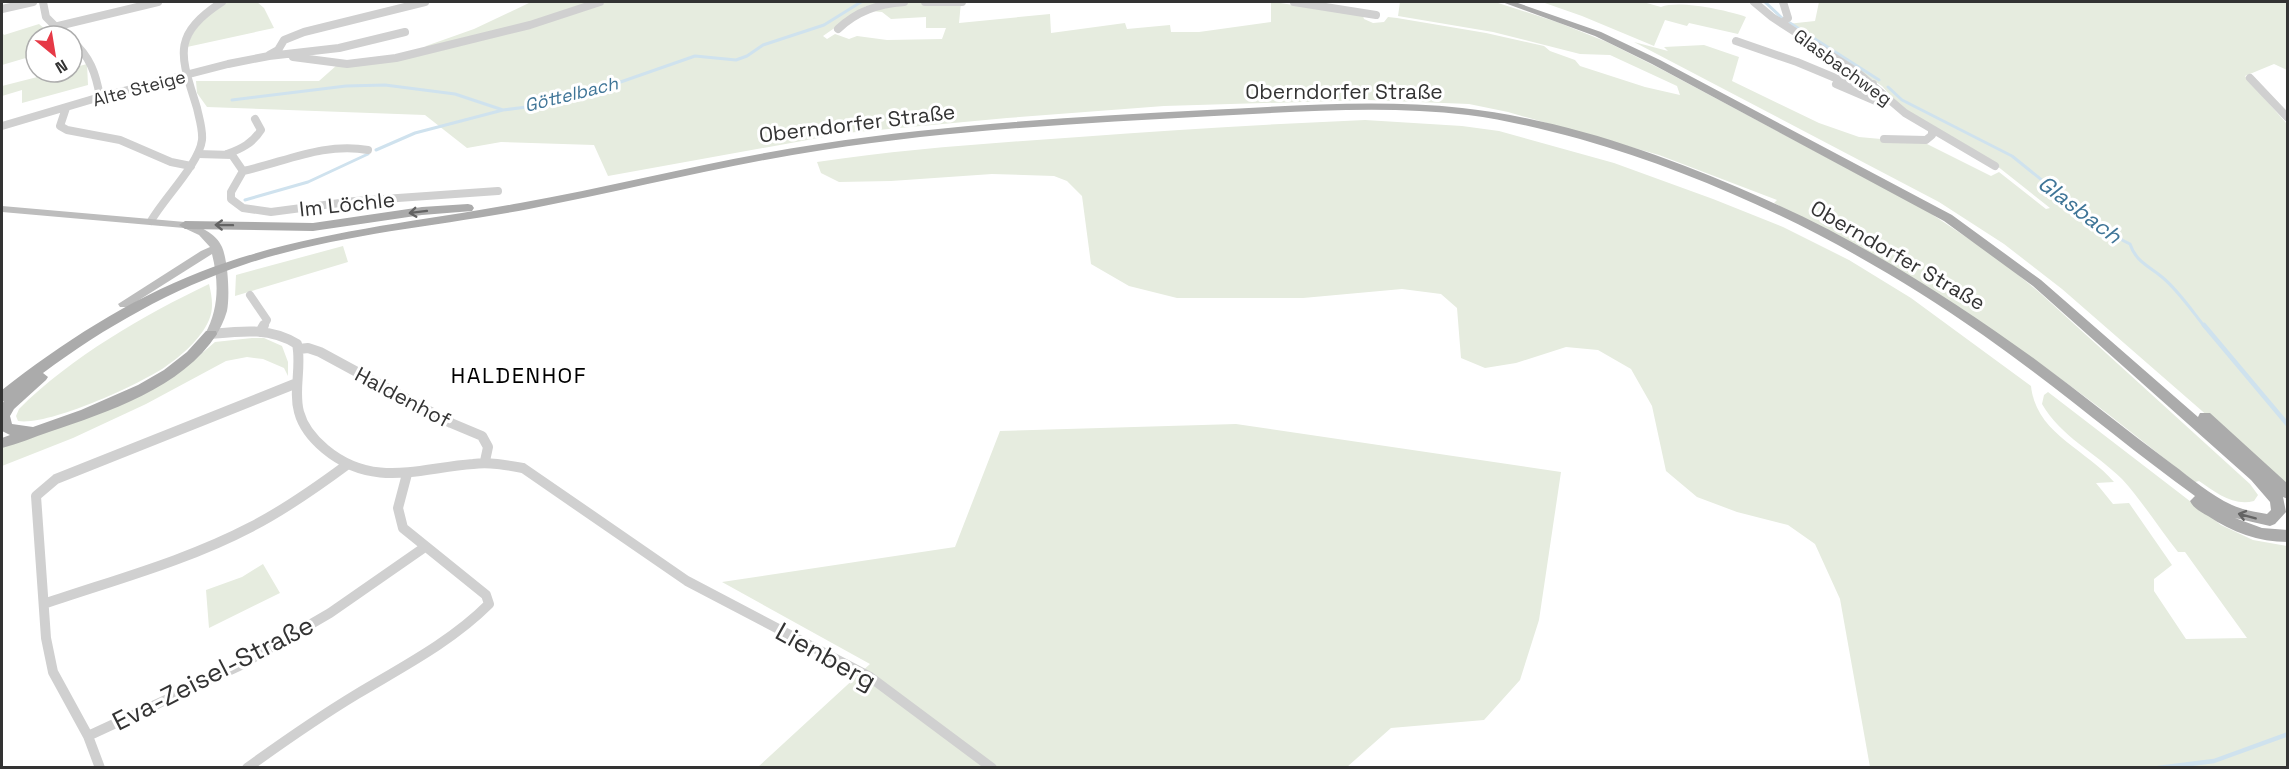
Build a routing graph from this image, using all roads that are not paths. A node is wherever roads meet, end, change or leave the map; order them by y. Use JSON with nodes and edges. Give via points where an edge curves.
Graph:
{"nodes":[{"id":1,"x":33,"y":2,"type":"edge"},
{"id":2,"x":43,"y":2,"type":"edge"},
{"id":3,"x":158,"y":2,"type":"edge"},
{"id":4,"x":222,"y":2,"type":"edge"},
{"id":5,"x":425,"y":2,"type":"edge"},
{"id":6,"x":600,"y":2,"type":"edge"},
{"id":7,"x":904,"y":2,"type":"edge"},
{"id":8,"x":925,"y":2,"type":"edge"},
{"id":9,"x":962,"y":2,"type":"edge"},
{"id":10,"x":1294,"y":2,"type":"edge"},
{"id":11,"x":1508,"y":2,"type":"edge"},
{"id":12,"x":1521,"y":2,"type":"edge"},
{"id":13,"x":1754,"y":2,"type":"edge"},
{"id":14,"x":1783,"y":2,"type":"edge"},
{"id":15,"x":2,"y":9,"type":"edge"},
{"id":16,"x":1376,"y":15,"type":"dead end"},
{"id":17,"x":1782,"y":23,"type":"junction"},
{"id":18,"x":52,"y":24,"type":"edge"},
{"id":19,"x":66,"y":24,"type":"edge"},
{"id":20,"x":838,"y":29,"type":"dead end"},
{"id":21,"x":405,"y":32,"type":"dead end"},
{"id":22,"x":1736,"y":41,"type":"dead end"},
{"id":23,"x":84,"y":50,"type":"edge"},
{"id":24,"x":269,"y":56,"type":"junction"},
{"id":25,"x":278,"y":56,"type":"junction"},
{"id":26,"x":1807,"y":66,"type":"junction"},
{"id":27,"x":186,"y":76,"type":"junction"},
{"id":28,"x":2250,"y":78,"type":"dead end"},
{"id":29,"x":1872,"y":84,"type":"junction"},
{"id":30,"x":100,"y":97,"type":"junction"},
{"id":31,"x":1878,"y":102,"type":"dead end"},
{"id":32,"x":66,"y":108,"type":"junction"},
{"id":33,"x":255,"y":118,"type":"dead end"},
{"id":34,"x":2288,"y":118,"type":"edge"},
{"id":35,"x":2,"y":126,"type":"edge"},
{"id":36,"x":1932,"y":130,"type":"junction"},
{"id":37,"x":1884,"y":139,"type":"dead end"},
{"id":38,"x":368,"y":150,"type":"dead end"},
{"id":39,"x":198,"y":154,"type":"junction"},
{"id":40,"x":227,"y":154,"type":"junction"},
{"id":41,"x":191,"y":166,"type":"junction"},
{"id":42,"x":1995,"y":166,"type":"dead end"},
{"id":43,"x":243,"y":171,"type":"junction"},
{"id":44,"x":498,"y":191,"type":"dead end"},
{"id":45,"x":2,"y":209,"type":"edge"},
{"id":46,"x":518,"y":210,"type":"junction"},
{"id":47,"x":151,"y":222,"type":"junction"},
{"id":48,"x":185,"y":225,"type":"junction"},
{"id":49,"x":218,"y":251,"type":"junction"},
{"id":50,"x":250,"y":295,"type":"dead end"},
{"id":51,"x":124,"y":304,"type":"joint"},
{"id":52,"x":260,"y":332,"type":"junction"},
{"id":53,"x":211,"y":334,"type":"junction"},
{"id":54,"x":84,"y":336,"type":"junction"},
{"id":55,"x":298,"y":349,"type":"junction"},
{"id":56,"x":297,"y":382,"type":"junction"},
{"id":57,"x":4,"y":404,"type":"edge"},
{"id":58,"x":39,"y":429,"type":"junction"},
{"id":59,"x":2,"y":442,"type":"edge"},
{"id":60,"x":485,"y":461,"type":"junction"},
{"id":61,"x":348,"y":464,"type":"junction"},
{"id":62,"x":407,"y":474,"type":"junction"},
{"id":63,"x":2288,"y":493,"type":"edge"},
{"id":64,"x":2288,"y":536,"type":"edge"},
{"id":65,"x":425,"y":547,"type":"junction"},
{"id":66,"x":44,"y":604,"type":"junction"},
{"id":67,"x":88,"y":736,"type":"junction"},
{"id":68,"x":100,"y":768,"type":"edge"},
{"id":69,"x":247,"y":768,"type":"edge"},
{"id":70,"x":992,"y":768,"type":"edge"}],
"edges":[{"from":1,"to":15,"type":"street"},
{"from":2,"to":18,"type":"street","via":[[42,11]]},
{"from":3,"to":19,"type":"street"},
{"from":4,"to":27,"type":"street","via":[[196,20],[184,36]]},
{"from":5,"to":24,"type":"street","via":[[304,32],[284,40]]},
{"from":6,"to":25,"type":"street","name":"Alte Steige","via":[[530,25],[375,62],[348,64]]},
{"from":7,"to":20,"type":"street","via":[[868,7]]},
{"from":8,"to":9,"type":"street"},
{"from":10,"to":16,"type":"street"},
{"from":11,"to":46,"type":"main road","name":"Oberndorfer Straße","one_way":true,"via":[[1598,34],[1656,62],[1901,191],[1973,234],[2045,290],[2256,476],[2277,500],[2279,512],[2270,520],[2256,519],[2222,507],[1980,327],[1914,284],[1811,227],[1686,171],[1502,117],[1414,108],[1354,108],[1124,118],[920,134],[792,151]]},
{"from":12,"to":63,"type":"main road","via":[[1627,42],[1852,158],[1980,230],[2166,383]]},
{"from":13,"to":17,"type":"street","name":"Glasbachweg"},
{"from":14,"to":17,"type":"street","via":[[1788,18]]},
{"from":17,"to":29,"type":"street","name":"Glasbachweg"},
{"from":21,"to":25,"type":"street","name":"Alte Steige","via":[[339,48]]},
{"from":22,"to":26,"type":"street"},
{"from":23,"to":30,"type":"street","via":[[92,61]]},
{"from":24,"to":25,"type":"street","name":"Alte Steige"},
{"from":24,"to":27,"type":"street","name":"Alte Steige"},
{"from":26,"to":29,"type":"street","via":[[1845,82]]},
{"from":26,"to":31,"type":"street","via":[[1821,77]]},
{"from":27,"to":30,"type":"street","name":"Alte Steige"},
{"from":27,"to":39,"type":"street","via":[[202,128]]},
{"from":28,"to":34,"type":"street"},
{"from":29,"to":36,"type":"street","name":"Glasbachweg"},
{"from":30,"to":32,"type":"street","name":"Alte Steige"},
{"from":32,"to":35,"type":"street","name":"Alte Steige"},
{"from":32,"to":41,"type":"street","via":[[60,126],[71,133],[119,140],[164,162]]},
{"from":33,"to":40,"type":"street","via":[[261,130],[257,137]]},
{"from":36,"to":37,"type":"street","name":"Glasbachweg","via":[[1926,140]]},
{"from":36,"to":42,"type":"street","name":"Glasbachweg"},
{"from":38,"to":43,"type":"street","via":[[335,147]]},
{"from":39,"to":40,"type":"street"},
{"from":39,"to":41,"type":"street"},
{"from":40,"to":43,"type":"street","via":[[235,158]]},
{"from":41,"to":47,"type":"street"},
{"from":43,"to":44,"type":"street","name":"Im Löchle","via":[[231,199],[241,208],[260,211]]},
{"from":45,"to":47,"type":"main road"},
{"from":46,"to":48,"type":"main road","one_way":true,"via":[[447,209],[313,227]]},
{"from":46,"to":54,"type":"main road","via":[[334,237],[269,252],[184,283]]},
{"from":46,"to":57,"type":"main road","via":[[311,249],[202,283],[102,335]]},
{"from":46,"to":64,"type":"main road","name":"Oberndorfer Straße","via":[[788,158],[932,138],[1312,115],[1419,114],[1501,124],[1688,179],[1822,240],[1916,294],[2007,355],[2227,522],[2259,535]]},
{"from":47,"to":48,"type":"main road"},
{"from":48,"to":49,"type":"main road","via":[[206,234]]},
{"from":49,"to":51,"type":"main road","via":[[205,253]]},
{"from":49,"to":53,"type":"main road","via":[[224,304]]},
{"from":50,"to":52,"type":"street","via":[[267,320]]},
{"from":51,"to":54,"type":"main road"},
{"from":52,"to":53,"type":"street"},
{"from":52,"to":55,"type":"street","via":[[286,337]]},
{"from":53,"to":58,"type":"main road","via":[[158,379]]},
{"from":54,"to":57,"type":"main road"},
{"from":55,"to":56,"type":"street","name":"Lienberg"},
{"from":55,"to":60,"type":"street","name":"Haldenhof","via":[[320,352],[486,438],[489,447]]},
{"from":56,"to":61,"type":"street","name":"Lienberg","via":[[299,412],[309,434]]},
{"from":56,"to":66,"type":"street","via":[[119,452],[56,479],[41,490],[35,501]]},
{"from":57,"to":58,"type":"main road","via":[[6,427],[21,431]]},
{"from":58,"to":59,"type":"main road"},
{"from":60,"to":62,"type":"street","name":"Lienberg"},
{"from":60,"to":70,"type":"street","name":"Lienberg","via":[[523,468],[687,581],[870,677]]},
{"from":61,"to":62,"type":"street","name":"Lienberg","via":[[373,472]]},
{"from":61,"to":66,"type":"street","via":[[280,512],[234,536]]},
{"from":62,"to":65,"type":"street","via":[[399,498],[398,519]]},
{"from":65,"to":67,"type":"street","name":"Eva-Zeisel-Straße","via":[[330,613],[239,666]]},
{"from":65,"to":69,"type":"street","via":[[486,595],[489,604],[485,609],[430,651],[318,718]]},
{"from":66,"to":67,"type":"street","via":[[53,672]]},
{"from":67,"to":68,"type":"street"}]}
